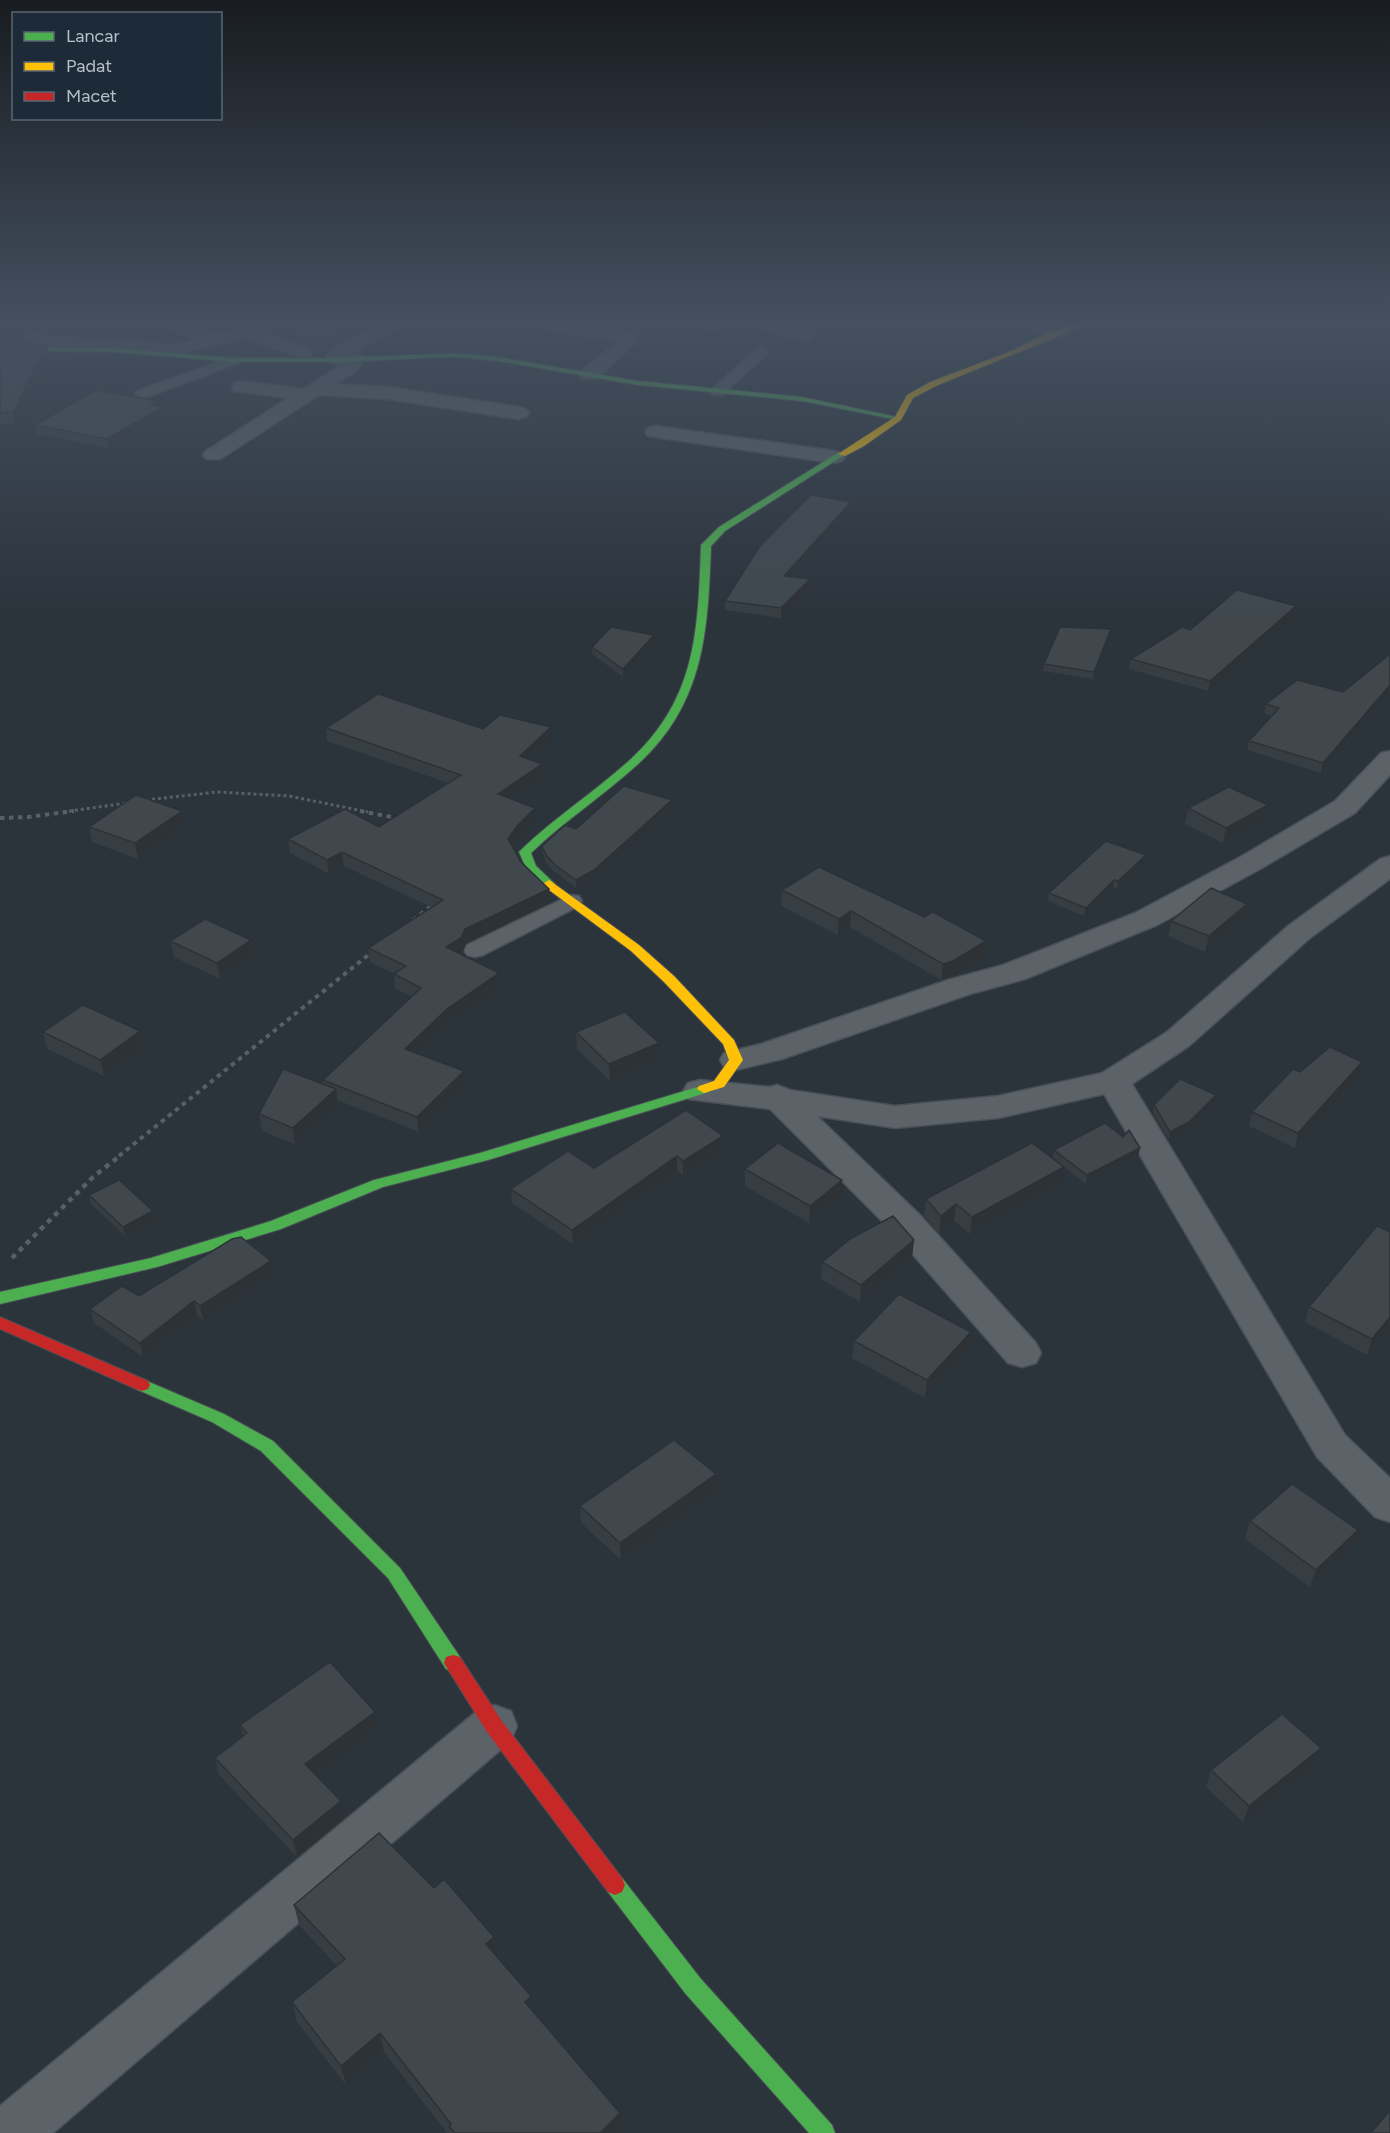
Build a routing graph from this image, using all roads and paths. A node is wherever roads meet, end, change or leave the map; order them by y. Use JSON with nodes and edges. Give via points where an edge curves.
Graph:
{"nodes":[{"id":1,"x":268,"y":420,"type":"edge"},
{"id":2,"x":896,"y":420,"type":"edge"},
{"id":3,"x":655,"y":432,"type":"dead end"},
{"id":4,"x":213,"y":455,"type":"dead end"},
{"id":5,"x":835,"y":457,"type":"junction"},
{"id":6,"x":1390,"y":759,"type":"edge"},
{"id":7,"x":139,"y":801,"type":"edge"},
{"id":8,"x":128,"y":802,"type":"edge"},
{"id":9,"x":0,"y":818,"type":"edge"},
{"id":10,"x":406,"y":820,"type":"edge"},
{"id":11,"x":1390,"y":865,"type":"edge"},
{"id":12,"x":571,"y":901,"type":"junction"},
{"id":13,"x":436,"y":903,"type":"edge"},
{"id":14,"x":408,"y":924,"type":"edge"},
{"id":15,"x":380,"y":946,"type":"edge"},
{"id":16,"x":475,"y":950,"type":"dead end"},
{"id":17,"x":736,"y":1060,"type":"junction"},
{"id":18,"x":1113,"y":1081,"type":"junction"},
{"id":19,"x":700,"y":1091,"type":"junction"},
{"id":20,"x":781,"y":1099,"type":"junction"},
{"id":21,"x":8,"y":1261,"type":"dead end"},
{"id":22,"x":0,"y":1298,"type":"edge"},
{"id":23,"x":0,"y":1323,"type":"edge"},
{"id":24,"x":1022,"y":1353,"type":"dead end"},
{"id":25,"x":1390,"y":1505,"type":"edge"},
{"id":26,"x":494,"y":1726,"type":"junction"},
{"id":27,"x":11,"y":2133,"type":"edge"},
{"id":28,"x":824,"y":2133,"type":"edge"}],
"edges":[{"from":1,"to":4,"type":"street"},
{"from":2,"to":5,"type":"street"},
{"from":3,"to":5,"type":"street"},
{"from":5,"to":12,"type":"street","via":[[722,529],[706,545],[700,653],[678,712],[636,761],[568,810],[525,852],[531,867],[543,880]]},
{"from":6,"to":17,"type":"street","via":[[1345,807],[1146,919],[1014,972]]},
{"from":7,"to":10,"type":"path","via":[[217,792],[289,796]]},
{"from":8,"to":9,"type":"path"},
{"from":11,"to":18,"type":"street","via":[[1299,932],[1178,1039]]},
{"from":12,"to":16,"type":"lane"},
{"from":12,"to":17,"type":"street","via":[[635,948],[669,979],[729,1043]]},
{"from":13,"to":14,"type":"path"},
{"from":15,"to":21,"type":"path","via":[[93,1177]]},
{"from":17,"to":19,"type":"street","via":[[719,1084]]},
{"from":17,"to":20,"type":"street"},
{"from":18,"to":20,"type":"street","via":[[998,1107],[895,1118]]},
{"from":18,"to":25,"type":"street","via":[[1331,1446]]},
{"from":19,"to":20,"type":"street"},
{"from":19,"to":22,"type":"street","via":[[483,1157],[379,1184],[276,1225],[152,1263]]},
{"from":20,"to":24,"type":"street","via":[[906,1223]]},
{"from":23,"to":26,"type":"street","via":[[218,1418],[267,1446],[394,1573]]},
{"from":26,"to":27,"type":"street"},
{"from":26,"to":28,"type":"street","via":[[693,1986]]}]}
